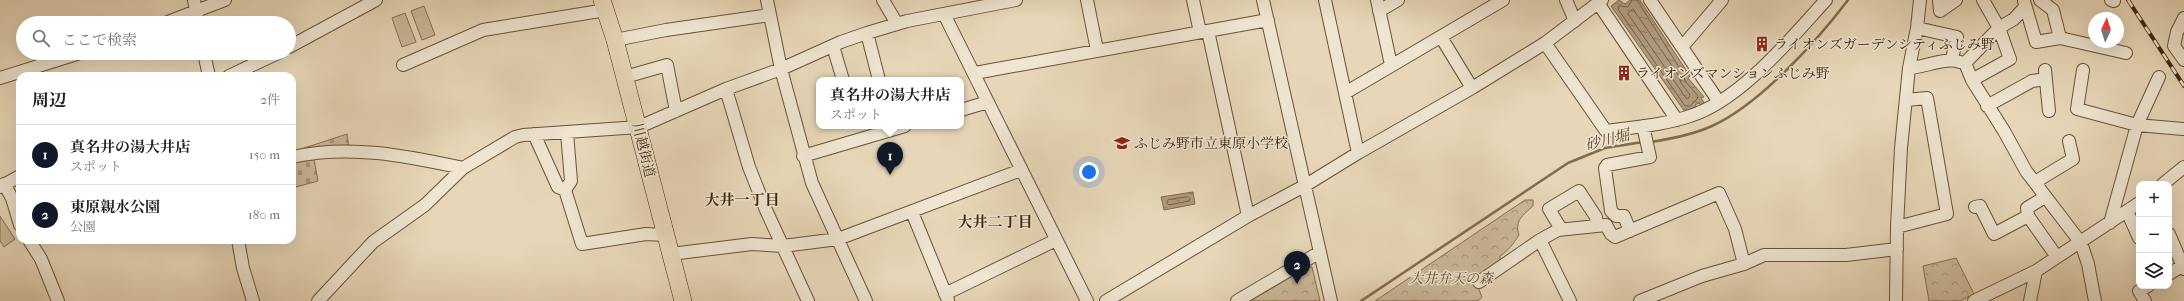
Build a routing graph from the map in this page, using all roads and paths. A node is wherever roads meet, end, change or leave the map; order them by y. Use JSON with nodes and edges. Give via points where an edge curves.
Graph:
{"nodes":[{"id":1,"x":225,"y":0,"type":"edge"},
{"id":2,"x":376,"y":0,"type":"edge"},
{"id":3,"x":768,"y":0,"type":"edge"},
{"id":4,"x":883,"y":0,"type":"edge"},
{"id":5,"x":1016,"y":0,"type":"edge"},
{"id":6,"x":1086,"y":0,"type":"edge"},
{"id":7,"x":1193,"y":0,"type":"edge"},
{"id":8,"x":1263,"y":0,"type":"edge"},
{"id":9,"x":1325,"y":0,"type":"edge"},
{"id":10,"x":1398,"y":0,"type":"edge"},
{"id":11,"x":1503,"y":0,"type":"edge"},
{"id":12,"x":1566,"y":0,"type":"edge"},
{"id":13,"x":1650,"y":0,"type":"edge"},
{"id":14,"x":1722,"y":0,"type":"edge"},
{"id":15,"x":1826,"y":0,"type":"edge"},
{"id":16,"x":1920,"y":0,"type":"edge"},
{"id":17,"x":1939,"y":0,"type":"edge"},
{"id":18,"x":1956,"y":0,"type":"edge"},
{"id":19,"x":1982,"y":0,"type":"edge"},
{"id":20,"x":2040,"y":0,"type":"edge"},
{"id":21,"x":1000,"y":1,"type":"edge"},
{"id":22,"x":1600,"y":1,"type":"edge"},
{"id":23,"x":2025,"y":3,"type":"edge"},
{"id":24,"x":604,"y":5,"type":"edge"},
{"id":25,"x":1378,"y":6,"type":"edge"},
{"id":26,"x":196,"y":12,"type":"edge"},
{"id":27,"x":944,"y":14,"type":"junction"},
{"id":28,"x":770,"y":15,"type":"junction"},
{"id":29,"x":185,"y":16,"type":"edge"},
{"id":30,"x":2184,"y":18,"type":"edge"},
{"id":31,"x":1268,"y":20,"type":"junction"},
{"id":32,"x":1575,"y":21,"type":"junction"},
{"id":33,"x":896,"y":24,"type":"junction"},
{"id":34,"x":1917,"y":28,"type":"junction"},
{"id":35,"x":1999,"y":28,"type":"junction"},
{"id":36,"x":1204,"y":31,"type":"junction"},
{"id":37,"x":867,"y":33,"type":"junction"},
{"id":38,"x":1441,"y":37,"type":"junction"},
{"id":39,"x":2060,"y":38,"type":"junction"},
{"id":40,"x":615,"y":40,"type":"junction"},
{"id":41,"x":296,"y":43,"type":"edge"},
{"id":42,"x":1545,"y":43,"type":"junction"},
{"id":43,"x":833,"y":46,"type":"junction"},
{"id":44,"x":1682,"y":47,"type":"junction"},
{"id":45,"x":1097,"y":50,"type":"junction"},
{"id":46,"x":2126,"y":53,"type":"dead end"},
{"id":47,"x":1952,"y":59,"type":"junction"},
{"id":48,"x":58,"y":60,"type":"edge"},
{"id":49,"x":205,"y":60,"type":"edge"},
{"id":50,"x":263,"y":60,"type":"edge"},
{"id":51,"x":2184,"y":60,"type":"edge"},
{"id":52,"x":1965,"y":63,"type":"junction"},
{"id":53,"x":403,"y":65,"type":"dead end"},
{"id":54,"x":1391,"y":65,"type":"junction"},
{"id":55,"x":1909,"y":68,"type":"junction"},
{"id":56,"x":781,"y":69,"type":"junction"},
{"id":57,"x":2083,"y":70,"type":"dead end"},
{"id":58,"x":19,"y":72,"type":"edge"},
{"id":59,"x":207,"y":72,"type":"edge"},
{"id":60,"x":238,"y":72,"type":"edge"},
{"id":61,"x":16,"y":73,"type":"edge"},
{"id":62,"x":975,"y":73,"type":"junction"},
{"id":63,"x":625,"y":77,"type":"junction"},
{"id":64,"x":842,"y":77,"type":"edge"},
{"id":65,"x":878,"y":77,"type":"edge"},
{"id":66,"x":2159,"y":77,"type":"dead end"},
{"id":67,"x":0,"y":78,"type":"edge"},
{"id":68,"x":1972,"y":80,"type":"junction"},
{"id":69,"x":1472,"y":88,"type":"junction"},
{"id":70,"x":726,"y":89,"type":"junction"},
{"id":71,"x":1345,"y":93,"type":"junction"},
{"id":72,"x":1906,"y":100,"type":"junction"},
{"id":73,"x":988,"y":102,"type":"junction"},
{"id":74,"x":1719,"y":102,"type":"junction"},
{"id":75,"x":1987,"y":106,"type":"junction"},
{"id":76,"x":964,"y":109,"type":"edge"},
{"id":77,"x":676,"y":111,"type":"junction"},
{"id":78,"x":2049,"y":111,"type":"dead end"},
{"id":79,"x":1677,"y":120,"type":"junction"},
{"id":80,"x":2137,"y":125,"type":"junction"},
{"id":81,"x":639,"y":127,"type":"junction"},
{"id":82,"x":895,"y":129,"type":"edge"},
{"id":83,"x":1644,"y":129,"type":"junction"},
{"id":84,"x":2183,"y":129,"type":"dead end"},
{"id":85,"x":568,"y":133,"type":"junction"},
{"id":86,"x":534,"y":134,"type":"junction"},
{"id":87,"x":2069,"y":141,"type":"dead end"},
{"id":88,"x":1358,"y":153,"type":"junction"},
{"id":89,"x":296,"y":156,"type":"edge"},
{"id":90,"x":803,"y":156,"type":"junction"},
{"id":91,"x":2184,"y":167,"type":"edge"},
{"id":92,"x":462,"y":168,"type":"junction"},
{"id":93,"x":1021,"y":170,"type":"junction"},
{"id":94,"x":16,"y":178,"type":"edge"},
{"id":95,"x":2167,"y":181,"type":"edge"},
{"id":96,"x":2036,"y":182,"type":"junction"},
{"id":97,"x":1306,"y":185,"type":"junction"},
{"id":98,"x":2,"y":186,"type":"edge"},
{"id":99,"x":565,"y":190,"type":"junction"},
{"id":100,"x":2045,"y":197,"type":"junction"},
{"id":101,"x":2136,"y":205,"type":"edge"},
{"id":102,"x":1976,"y":207,"type":"dead end"},
{"id":103,"x":2128,"y":211,"type":"junction"},
{"id":104,"x":16,"y":212,"type":"edge"},
{"id":105,"x":912,"y":212,"type":"junction"},
{"id":106,"x":1248,"y":216,"type":"junction"},
{"id":107,"x":2028,"y":216,"type":"junction"},
{"id":108,"x":2110,"y":223,"type":"junction"},
{"id":109,"x":1597,"y":225,"type":"junction"},
{"id":110,"x":1897,"y":227,"type":"junction"},
{"id":111,"x":1561,"y":229,"type":"junction"},
{"id":112,"x":1630,"y":231,"type":"junction"},
{"id":113,"x":2136,"y":231,"type":"edge"},
{"id":114,"x":665,"y":235,"type":"junction"},
{"id":115,"x":838,"y":239,"type":"junction"},
{"id":116,"x":1056,"y":240,"type":"junction"},
{"id":117,"x":1540,"y":240,"type":"junction"},
{"id":118,"x":2172,"y":241,"type":"edge"},
{"id":119,"x":2081,"y":242,"type":"junction"},
{"id":120,"x":32,"y":244,"type":"edge"},
{"id":121,"x":239,"y":244,"type":"edge"},
{"id":122,"x":783,"y":246,"type":"junction"},
{"id":123,"x":1897,"y":249,"type":"junction"},
{"id":124,"x":1320,"y":252,"type":"junction"},
{"id":125,"x":670,"y":254,"type":"junction"},
{"id":126,"x":2057,"y":257,"type":"junction"},
{"id":127,"x":1744,"y":264,"type":"junction"},
{"id":128,"x":2183,"y":268,"type":"edge"},
{"id":129,"x":2036,"y":271,"type":"junction"},
{"id":130,"x":2172,"y":273,"type":"edge"},
{"id":131,"x":1479,"y":282,"type":"dead end"},
{"id":132,"x":2143,"y":289,"type":"edge"},
{"id":133,"x":947,"y":297,"type":"edge"},
{"id":134,"x":58,"y":301,"type":"edge"},
{"id":135,"x":253,"y":301,"type":"edge"},
{"id":136,"x":318,"y":301,"type":"edge"},
{"id":137,"x":683,"y":301,"type":"edge"},
{"id":138,"x":808,"y":301,"type":"edge"},
{"id":139,"x":866,"y":301,"type":"edge"},
{"id":140,"x":1087,"y":301,"type":"edge"},
{"id":141,"x":1106,"y":301,"type":"edge"},
{"id":142,"x":1237,"y":301,"type":"edge"},
{"id":143,"x":1332,"y":301,"type":"edge"},
{"id":144,"x":1570,"y":301,"type":"edge"},
{"id":145,"x":1640,"y":301,"type":"edge"},
{"id":146,"x":1896,"y":301,"type":"edge"},
{"id":147,"x":1974,"y":301,"type":"edge"},
{"id":148,"x":2030,"y":301,"type":"edge"},
{"id":149,"x":2094,"y":301,"type":"edge"},
{"id":150,"x":2145,"y":301,"type":"edge"}],
"edges":[{"from":1,"to":26,"type":"street"},
{"from":2,"to":41,"type":"street"},
{"from":3,"to":28,"type":"street"},
{"from":4,"to":33,"type":"street"},
{"from":5,"to":21,"type":"street"},
{"from":6,"to":45,"type":"street"},
{"from":7,"to":36,"type":"street"},
{"from":8,"to":31,"type":"street"},
{"from":9,"to":71,"type":"street"},
{"from":10,"to":25,"type":"street"},
{"from":11,"to":38,"type":"street"},
{"from":12,"to":32,"type":"street"},
{"from":13,"to":44,"type":"street"},
{"from":14,"to":44,"type":"street"},
{"from":15,"to":74,"type":"street","via":[[1751,78]]},
{"from":16,"to":34,"type":"street"},
{"from":17,"to":18,"type":"street","via":[[1940,11]]},
{"from":19,"to":35,"type":"street"},
{"from":20,"to":39,"type":"street","via":[[2053,10]]},
{"from":21,"to":27,"type":"street"},
{"from":22,"to":32,"type":"street"},
{"from":22,"to":79,"type":"street"},
{"from":23,"to":35,"type":"street","via":[[2014,19]]},
{"from":23,"to":39,"type":"street","via":[[2036,42]]},
{"from":24,"to":40,"type":"highway","name":"川越街道"},
{"from":24,"to":53,"type":"street","via":[[483,30]]},
{"from":25,"to":54,"type":"street"},
{"from":26,"to":29,"type":"street"},
{"from":27,"to":33,"type":"street"},
{"from":27,"to":62,"type":"street"},
{"from":28,"to":40,"type":"street"},
{"from":28,"to":56,"type":"street"},
{"from":30,"to":51,"type":"street","via":[[2174,46]]},
{"from":31,"to":36,"type":"street"},
{"from":31,"to":97,"type":"street"},
{"from":32,"to":42,"type":"street"},
{"from":33,"to":37,"type":"street"},
{"from":34,"to":47,"type":"street","via":[[1957,37]]},
{"from":34,"to":55,"type":"street"},
{"from":35,"to":52,"type":"street"},
{"from":35,"to":68,"type":"street","via":[[2010,59]]},
{"from":36,"to":45,"type":"street"},
{"from":36,"to":106,"type":"street"},
{"from":37,"to":43,"type":"street"},
{"from":37,"to":65,"type":"street"},
{"from":38,"to":54,"type":"street"},
{"from":38,"to":69,"type":"street"},
{"from":39,"to":46,"type":"street"},
{"from":40,"to":63,"type":"highway","name":"川越街道"},
{"from":42,"to":69,"type":"street"},
{"from":42,"to":83,"type":"street","via":[[1604,131]]},
{"from":43,"to":56,"type":"street"},
{"from":43,"to":64,"type":"street"},
{"from":44,"to":74,"type":"street"},
{"from":45,"to":62,"type":"street"},
{"from":47,"to":52,"type":"street"},
{"from":47,"to":55,"type":"street","via":[[1924,67]]},
{"from":48,"to":58,"type":"street"},
{"from":49,"to":59,"type":"street"},
{"from":50,"to":60,"type":"street"},
{"from":52,"to":68,"type":"street"},
{"from":54,"to":71,"type":"street"},
{"from":55,"to":72,"type":"street"},
{"from":56,"to":70,"type":"street"},
{"from":56,"to":90,"type":"street"},
{"from":57,"to":80,"type":"street","via":[[2077,109]]},
{"from":61,"to":67,"type":"street"},
{"from":62,"to":73,"type":"street"},
{"from":63,"to":77,"type":"street","via":[[666,65]]},
{"from":63,"to":81,"type":"highway","name":"川越街道"},
{"from":66,"to":80,"type":"street"},
{"from":68,"to":75,"type":"street"},
{"from":69,"to":88,"type":"street"},
{"from":70,"to":77,"type":"street"},
{"from":70,"to":122,"type":"street","via":[[749,167]]},
{"from":71,"to":88,"type":"street"},
{"from":72,"to":110,"type":"street","via":[[1900,148]]},
{"from":72,"to":110,"type":"street","via":[[1927,98],[1947,214]]},
{"from":73,"to":76,"type":"street"},
{"from":73,"to":93,"type":"street"},
{"from":74,"to":79,"type":"street"},
{"from":75,"to":78,"type":"street","via":[[2045,74]]},
{"from":75,"to":96,"type":"street","via":[[2026,171]]},
{"from":77,"to":81,"type":"street"},
{"from":79,"to":83,"type":"street"},
{"from":80,"to":84,"type":"street"},
{"from":80,"to":108,"type":"street"},
{"from":81,"to":85,"type":"street"},
{"from":81,"to":114,"type":"highway","name":"川越街道"},
{"from":82,"to":90,"type":"street"},
{"from":83,"to":112,"type":"street","via":[[1650,156],[1607,165],[1605,168],[1611,211],[1616,216],[1624,216]]},
{"from":85,"to":86,"type":"street"},
{"from":85,"to":99,"type":"street","via":[[571,181]]},
{"from":86,"to":92,"type":"street","via":[[515,137]]},
{"from":86,"to":99,"type":"street","via":[[558,187]]},
{"from":87,"to":96,"type":"street","via":[[2074,159]]},
{"from":88,"to":97,"type":"street"},
{"from":89,"to":92,"type":"street","via":[[351,150],[405,156]]},
{"from":90,"to":115,"type":"street","via":[[812,183]]},
{"from":91,"to":95,"type":"street"},
{"from":92,"to":136,"type":"street","via":[[424,205],[373,242]]},
{"from":93,"to":105,"type":"street"},
{"from":93,"to":116,"type":"street"},
{"from":94,"to":98,"type":"street"},
{"from":96,"to":100,"type":"street"},
{"from":97,"to":106,"type":"street"},
{"from":97,"to":124,"type":"street"},
{"from":98,"to":104,"type":"street","via":[[12,198]]},
{"from":99,"to":114,"type":"street","via":[[582,244],[646,234]]},
{"from":100,"to":107,"type":"street","via":[[2027,208]]},
{"from":100,"to":119,"type":"street"},
{"from":101,"to":103,"type":"street"},
{"from":102,"to":107,"type":"street","via":[[1980,206],[1994,234]]},
{"from":103,"to":108,"type":"street"},
{"from":103,"to":113,"type":"street"},
{"from":105,"to":115,"type":"street"},
{"from":105,"to":133,"type":"street"},
{"from":106,"to":141,"type":"street"},
{"from":107,"to":126,"type":"street"},
{"from":108,"to":119,"type":"street"},
{"from":109,"to":111,"type":"street"},
{"from":109,"to":111,"type":"street","via":[[1596,217],[1579,191],[1549,209]]},
{"from":109,"to":112,"type":"street","via":[[1606,225],[1610,234],[1615,237]]},
{"from":110,"to":123,"type":"street"},
{"from":111,"to":117,"type":"street"},
{"from":112,"to":127,"type":"street","via":[[1719,193],[1735,229]]},
{"from":114,"to":125,"type":"highway","name":"川越街道"},
{"from":115,"to":122,"type":"street"},
{"from":115,"to":139,"type":"street"},
{"from":116,"to":133,"type":"street"},
{"from":116,"to":140,"type":"street"},
{"from":117,"to":131,"type":"street"},
{"from":117,"to":144,"type":"street"},
{"from":118,"to":128,"type":"street"},
{"from":119,"to":126,"type":"street"},
{"from":119,"to":149,"type":"street","via":[[2088,264]]},
{"from":120,"to":134,"type":"street","via":[[41,259]]},
{"from":121,"to":135,"type":"street"},
{"from":122,"to":125,"type":"street","via":[[752,244]]},
{"from":122,"to":138,"type":"street"},
{"from":123,"to":127,"type":"street","via":[[1846,255],[1764,255]]},
{"from":123,"to":146,"type":"street"},
{"from":124,"to":142,"type":"street"},
{"from":124,"to":143,"type":"street"},
{"from":125,"to":137,"type":"highway","name":"川越街道"},
{"from":126,"to":129,"type":"street"},
{"from":127,"to":145,"type":"street","via":[[1702,276]]},
{"from":128,"to":130,"type":"street"},
{"from":129,"to":147,"type":"street"},
{"from":129,"to":148,"type":"street"},
{"from":132,"to":150,"type":"street","via":[[2139,291]]}]}
